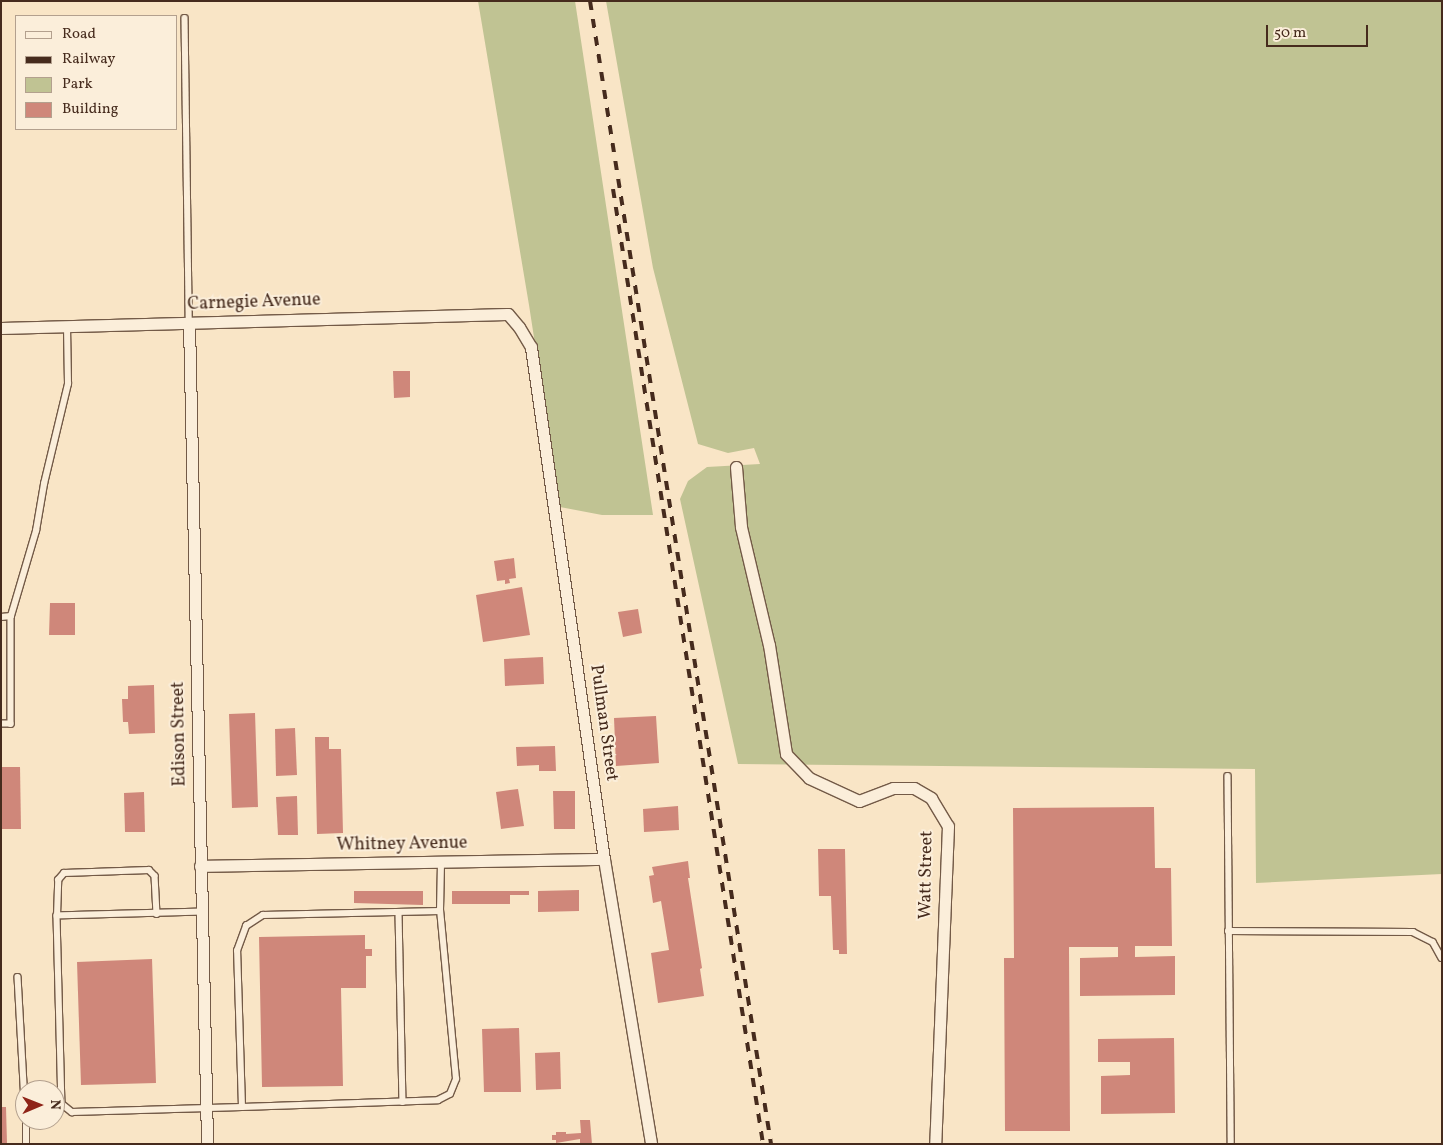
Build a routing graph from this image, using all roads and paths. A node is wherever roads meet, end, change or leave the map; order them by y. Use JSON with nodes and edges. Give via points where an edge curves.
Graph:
{"nodes":[{"id":1,"x":184,"y":18,"type":"dead end"},
{"id":2,"x":508,"y":314,"type":"joint"},
{"id":3,"x":189,"y":323,"type":"junction"},
{"id":4,"x":67,"y":326,"type":"junction"},
{"id":5,"x":1,"y":328,"type":"edge"},
{"id":6,"x":736,"y":467,"type":"dead end"},
{"id":7,"x":11,"y":616,"type":"junction"},
{"id":8,"x":1,"y":617,"type":"edge"},
{"id":9,"x":1,"y":724,"type":"edge"},
{"id":10,"x":1228,"y":776,"type":"dead end"},
{"id":11,"x":604,"y":858,"type":"junction"},
{"id":12,"x":441,"y":862,"type":"junction"},
{"id":13,"x":200,"y":866,"type":"junction"},
{"id":14,"x":440,"y":911,"type":"junction"},
{"id":15,"x":201,"y":912,"type":"junction"},
{"id":16,"x":399,"y":913,"type":"junction"},
{"id":17,"x":158,"y":914,"type":"junction"},
{"id":18,"x":57,"y":916,"type":"junction"},
{"id":19,"x":1228,"y":931,"type":"junction"},
{"id":20,"x":1442,"y":958,"type":"edge"},
{"id":21,"x":18,"y":977,"type":"dead end"},
{"id":22,"x":24,"y":1080,"type":"edge"},
{"id":23,"x":403,"y":1102,"type":"junction"},
{"id":24,"x":242,"y":1107,"type":"junction"},
{"id":25,"x":206,"y":1108,"type":"junction"},
{"id":26,"x":26,"y":1130,"type":"edge"},
{"id":27,"x":26,"y":1144,"type":"edge"},
{"id":28,"x":207,"y":1144,"type":"edge"},
{"id":29,"x":651,"y":1144,"type":"edge"},
{"id":30,"x":935,"y":1144,"type":"edge"},
{"id":31,"x":1232,"y":1144,"type":"edge"}],
"edges":[{"from":1,"to":3,"type":"lane"},
{"from":2,"to":3,"type":"street","name":"Carnegie Avenue"},
{"from":2,"to":11,"type":"street","name":"Pullman Street","via":[[530,347]]},
{"from":3,"to":4,"type":"street","name":"Carnegie Avenue"},
{"from":3,"to":13,"type":"street","name":"Edison Street"},
{"from":4,"to":5,"type":"street","name":"Carnegie Avenue"},
{"from":4,"to":7,"type":"lane","via":[[68,384],[36,531]]},
{"from":6,"to":30,"type":"street","name":"Watt Street","via":[[741,527],[769,645],[786,754],[809,778],[859,802],[893,788],[914,788],[931,798],[948,826]]},
{"from":7,"to":8,"type":"lane"},
{"from":7,"to":9,"type":"lane","via":[[11,724]]},
{"from":10,"to":19,"type":"lane"},
{"from":11,"to":12,"type":"street","name":"Whitney Avenue"},
{"from":11,"to":29,"type":"street","name":"Pullman Street"},
{"from":12,"to":13,"type":"street","name":"Whitney Avenue"},
{"from":12,"to":14,"type":"lane"},
{"from":13,"to":15,"type":"street","name":"Edison Street"},
{"from":14,"to":16,"type":"lane"},
{"from":14,"to":23,"type":"lane","via":[[456,1079],[450,1094],[438,1100]]},
{"from":15,"to":17,"type":"lane"},
{"from":15,"to":25,"type":"street","name":"Edison Street"},
{"from":16,"to":23,"type":"lane"},
{"from":16,"to":24,"type":"lane","via":[[263,915],[246,926],[237,951]]},
{"from":17,"to":18,"type":"lane"},
{"from":17,"to":18,"type":"lane","via":[[155,876],[149,870],[64,873],[58,880]]},
{"from":18,"to":25,"type":"lane","via":[[62,1104],[72,1112]]},
{"from":19,"to":20,"type":"lane","via":[[1413,932],[1433,942]]},
{"from":19,"to":31,"type":"lane"},
{"from":21,"to":22,"type":"lane"},
{"from":23,"to":24,"type":"lane"},
{"from":24,"to":25,"type":"lane"},
{"from":25,"to":28,"type":"street","name":"Edison Street"},
{"from":26,"to":27,"type":"lane"}]}
